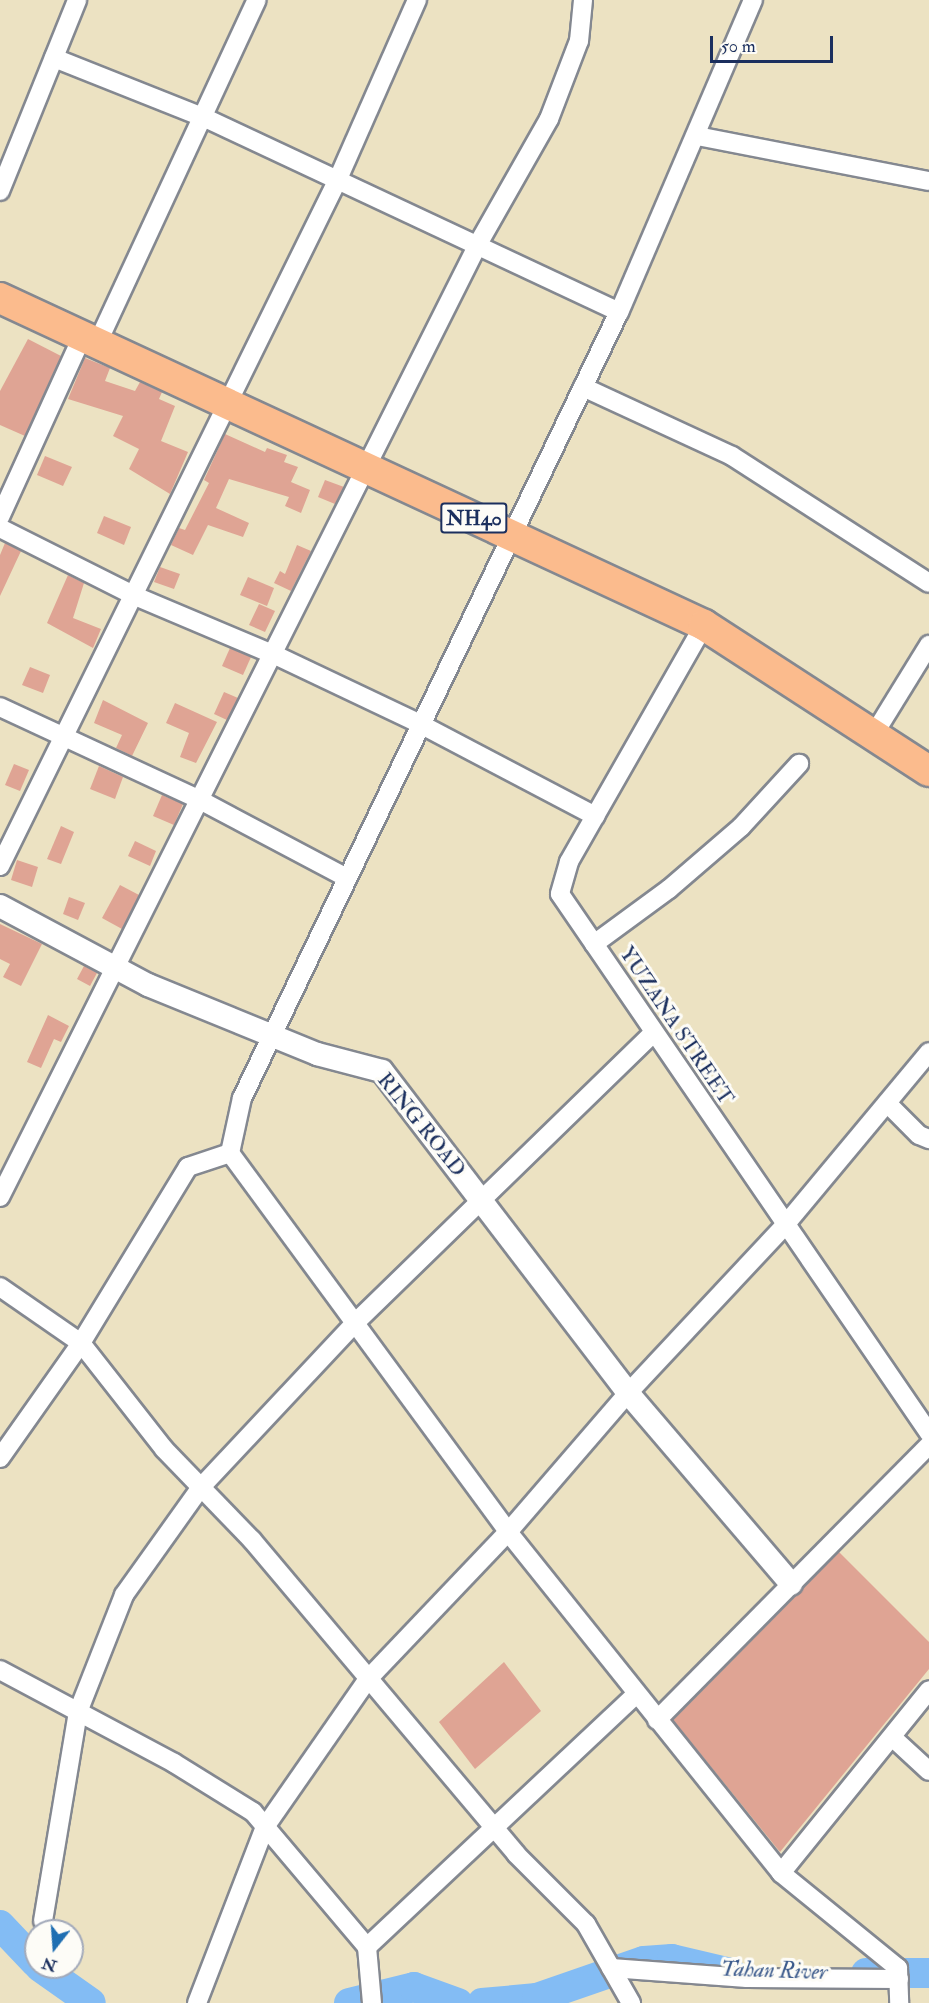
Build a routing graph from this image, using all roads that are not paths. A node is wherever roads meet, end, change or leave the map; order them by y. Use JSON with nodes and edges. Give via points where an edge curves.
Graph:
{"nodes":[{"id":1,"x":77,"y":0,"type":"edge"},
{"id":2,"x":257,"y":0,"type":"edge"},
{"id":3,"x":417,"y":0,"type":"edge"},
{"id":4,"x":583,"y":0,"type":"edge"},
{"id":5,"x":753,"y":0,"type":"edge"},
{"id":6,"x":54,"y":58,"type":"junction"},
{"id":7,"x":205,"y":118,"type":"junction"},
{"id":8,"x":697,"y":136,"type":"junction"},
{"id":9,"x":338,"y":179,"type":"junction"},
{"id":10,"x":929,"y":181,"type":"edge"},
{"id":11,"x":0,"y":191,"type":"edge"},
{"id":12,"x":478,"y":244,"type":"junction"},
{"id":13,"x":0,"y":298,"type":"edge"},
{"id":14,"x":619,"y":312,"type":"junction"},
{"id":15,"x":90,"y":340,"type":"junction"},
{"id":16,"x":583,"y":387,"type":"junction"},
{"id":17,"x":227,"y":405,"type":"junction"},
{"id":18,"x":366,"y":467,"type":"junction"},
{"id":19,"x":0,"y":517,"type":"edge"},
{"id":20,"x":0,"y":528,"type":"edge"},
{"id":21,"x":509,"y":534,"type":"junction"},
{"id":22,"x":929,"y":583,"type":"edge"},
{"id":23,"x":135,"y":596,"type":"junction"},
{"id":24,"x":704,"y":625,"type":"junction"},
{"id":25,"x":929,"y":645,"type":"edge"},
{"id":26,"x":274,"y":655,"type":"junction"},
{"id":27,"x":0,"y":707,"type":"edge"},
{"id":28,"x":420,"y":724,"type":"junction"},
{"id":29,"x":874,"y":734,"type":"junction"},
{"id":30,"x":64,"y":739,"type":"junction"},
{"id":31,"x":799,"y":764,"type":"dead end"},
{"id":32,"x":929,"y":771,"type":"edge"},
{"id":33,"x":198,"y":799,"type":"junction"},
{"id":34,"x":595,"y":816,"type":"junction"},
{"id":35,"x":0,"y":866,"type":"edge"},
{"id":36,"x":347,"y":878,"type":"junction"},
{"id":37,"x":0,"y":906,"type":"edge"},
{"id":38,"x":594,"y":944,"type":"junction"},
{"id":39,"x":116,"y":968,"type":"junction"},
{"id":40,"x":653,"y":1032,"type":"junction"},
{"id":41,"x":272,"y":1036,"type":"junction"},
{"id":42,"x":929,"y":1052,"type":"edge"},
{"id":43,"x":887,"y":1103,"type":"junction"},
{"id":44,"x":929,"y":1139,"type":"edge"},
{"id":45,"x":230,"y":1153,"type":"junction"},
{"id":46,"x":0,"y":1197,"type":"edge"},
{"id":47,"x":482,"y":1201,"type":"junction"},
{"id":48,"x":785,"y":1225,"type":"junction"},
{"id":49,"x":0,"y":1287,"type":"edge"},
{"id":50,"x":355,"y":1323,"type":"junction"},
{"id":51,"x":81,"y":1343,"type":"junction"},
{"id":52,"x":628,"y":1393,"type":"junction"},
{"id":53,"x":929,"y":1433,"type":"edge"},
{"id":54,"x":929,"y":1444,"type":"edge"},
{"id":55,"x":0,"y":1458,"type":"edge"},
{"id":56,"x":201,"y":1487,"type":"junction"},
{"id":57,"x":508,"y":1532,"type":"junction"},
{"id":58,"x":791,"y":1584,"type":"junction"},
{"id":59,"x":0,"y":1670,"type":"edge"},
{"id":60,"x":368,"y":1680,"type":"junction"},
{"id":61,"x":929,"y":1690,"type":"edge"},
{"id":62,"x":636,"y":1694,"type":"junction"},
{"id":63,"x":78,"y":1712,"type":"junction"},
{"id":64,"x":657,"y":1720,"type":"junction"},
{"id":65,"x":892,"y":1737,"type":"junction"},
{"id":66,"x":929,"y":1771,"type":"edge"},
{"id":67,"x":265,"y":1827,"type":"junction"},
{"id":68,"x":496,"y":1829,"type":"junction"},
{"id":69,"x":781,"y":1873,"type":"junction"},
{"id":70,"x":43,"y":1919,"type":"edge"},
{"id":71,"x":367,"y":1947,"type":"junction"},
{"id":72,"x":611,"y":1968,"type":"junction"},
{"id":73,"x":899,"y":1979,"type":"junction"},
{"id":74,"x":197,"y":2003,"type":"edge"},
{"id":75,"x":372,"y":2003,"type":"edge"},
{"id":76,"x":631,"y":2003,"type":"edge"},
{"id":77,"x":899,"y":2003,"type":"edge"}],
"edges":[{"from":1,"to":6,"type":"street"},
{"from":2,"to":7,"type":"street"},
{"from":3,"to":9,"type":"street"},
{"from":4,"to":12,"type":"street","via":[[579,41],[567,82]]},
{"from":5,"to":8,"type":"street"},
{"from":6,"to":7,"type":"street"},
{"from":6,"to":11,"type":"street"},
{"from":7,"to":9,"type":"street"},
{"from":7,"to":15,"type":"street"},
{"from":8,"to":10,"type":"street"},
{"from":8,"to":14,"type":"street"},
{"from":9,"to":12,"type":"street"},
{"from":9,"to":17,"type":"street"},
{"from":12,"to":14,"type":"street"},
{"from":12,"to":18,"type":"street"},
{"from":13,"to":15,"type":"highway","number":"NH40"},
{"from":14,"to":16,"type":"street"},
{"from":15,"to":17,"type":"highway","number":"NH40"},
{"from":15,"to":19,"type":"street"},
{"from":16,"to":21,"type":"street"},
{"from":16,"to":22,"type":"street","via":[[732,456]]},
{"from":17,"to":18,"type":"highway","number":"NH40"},
{"from":17,"to":23,"type":"street"},
{"from":18,"to":21,"type":"highway","number":"NH40"},
{"from":18,"to":26,"type":"street"},
{"from":20,"to":23,"type":"street"},
{"from":21,"to":24,"type":"highway","number":"NH40"},
{"from":21,"to":28,"type":"street"},
{"from":23,"to":26,"type":"street"},
{"from":23,"to":30,"type":"street"},
{"from":24,"to":29,"type":"highway","number":"NH40"},
{"from":24,"to":34,"type":"street","name":"YUZANA STREET"},
{"from":25,"to":29,"type":"street"},
{"from":26,"to":28,"type":"street"},
{"from":26,"to":33,"type":"street"},
{"from":27,"to":30,"type":"street"},
{"from":28,"to":34,"type":"street"},
{"from":28,"to":36,"type":"street"},
{"from":29,"to":32,"type":"highway","number":"NH40"},
{"from":30,"to":33,"type":"street"},
{"from":30,"to":35,"type":"street"},
{"from":31,"to":38,"type":"street","via":[[741,827],[669,889]]},
{"from":33,"to":36,"type":"street"},
{"from":33,"to":39,"type":"street"},
{"from":34,"to":38,"type":"street","name":"YUZANA STREET","via":[[569,862],[560,894]]},
{"from":36,"to":41,"type":"street"},
{"from":37,"to":39,"type":"street","name":"RING ROAD"},
{"from":38,"to":40,"type":"street","name":"YUZANA STREET"},
{"from":39,"to":41,"type":"street","name":"RING ROAD"},
{"from":39,"to":46,"type":"street"},
{"from":40,"to":47,"type":"street"},
{"from":40,"to":48,"type":"street","name":"YUZANA STREET"},
{"from":41,"to":45,"type":"street","via":[[242,1098]]},
{"from":41,"to":47,"type":"street","name":"RING ROAD","via":[[317,1054],[382,1071]]},
{"from":42,"to":43,"type":"street"},
{"from":43,"to":44,"type":"street","via":[[919,1135]]},
{"from":43,"to":48,"type":"street"},
{"from":45,"to":50,"type":"street"},
{"from":45,"to":51,"type":"street","via":[[188,1167]]},
{"from":47,"to":50,"type":"street"},
{"from":47,"to":52,"type":"street","name":"RING ROAD"},
{"from":48,"to":52,"type":"street"},
{"from":48,"to":53,"type":"street","name":"YUZANA STREET"},
{"from":49,"to":51,"type":"street"},
{"from":50,"to":56,"type":"street"},
{"from":50,"to":57,"type":"street"},
{"from":51,"to":55,"type":"street"},
{"from":51,"to":56,"type":"street","via":[[164,1449]]},
{"from":52,"to":57,"type":"street"},
{"from":52,"to":58,"type":"street","name":"RING ROAD"},
{"from":54,"to":58,"type":"street"},
{"from":56,"to":60,"type":"street","via":[[252,1540]]},
{"from":56,"to":63,"type":"street","via":[[124,1595]]},
{"from":57,"to":60,"type":"street"},
{"from":57,"to":62,"type":"street"},
{"from":58,"to":64,"type":"street"},
{"from":59,"to":63,"type":"street"},
{"from":60,"to":67,"type":"street"},
{"from":60,"to":68,"type":"street"},
{"from":61,"to":65,"type":"street"},
{"from":62,"to":64,"type":"street"},
{"from":62,"to":68,"type":"street"},
{"from":63,"to":67,"type":"street","via":[[253,1812]]},
{"from":63,"to":70,"type":"street"},
{"from":64,"to":69,"type":"street"},
{"from":65,"to":66,"type":"street"},
{"from":65,"to":69,"type":"street"},
{"from":67,"to":71,"type":"street"},
{"from":67,"to":74,"type":"street"},
{"from":68,"to":71,"type":"street"},
{"from":68,"to":72,"type":"street","via":[[586,1924]]},
{"from":69,"to":73,"type":"street","via":[[898,1968]]},
{"from":71,"to":75,"type":"street"},
{"from":72,"to":73,"type":"street","via":[[747,1978]]},
{"from":72,"to":76,"type":"street"},
{"from":73,"to":77,"type":"street"}]}
